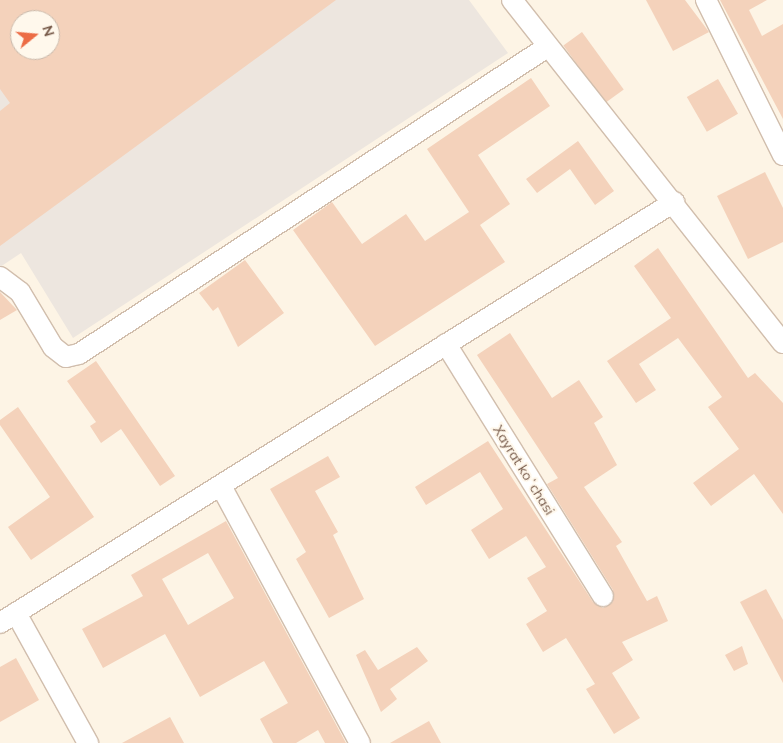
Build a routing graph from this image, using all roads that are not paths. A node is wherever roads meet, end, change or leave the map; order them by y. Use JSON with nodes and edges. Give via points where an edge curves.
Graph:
{"nodes":[{"id":1,"x":512,"y":0,"type":"edge"},
{"id":2,"x":706,"y":0,"type":"edge"},
{"id":3,"x":547,"y":48,"type":"junction"},
{"id":4,"x":783,"y":155,"type":"edge"},
{"id":5,"x":674,"y":202,"type":"junction"},
{"id":6,"x":0,"y":277,"type":"edge"},
{"id":7,"x":783,"y":342,"type":"edge"},
{"id":8,"x":446,"y":344,"type":"junction"},
{"id":9,"x":221,"y":486,"type":"junction"},
{"id":10,"x":602,"y":596,"type":"dead end"},
{"id":11,"x":8,"y":618,"type":"edge"},
{"id":12,"x":88,"y":743,"type":"edge"},
{"id":13,"x":360,"y":743,"type":"edge"}],
"edges":[{"from":1,"to":3,"type":"street"},
{"from":2,"to":4,"type":"street"},
{"from":3,"to":5,"type":"street"},
{"from":3,"to":6,"type":"street","via":[[79,354],[66,357],[53,347],[20,292]]},
{"from":5,"to":7,"type":"street"},
{"from":5,"to":8,"type":"street"},
{"from":8,"to":9,"type":"street"},
{"from":8,"to":10,"type":"street","name":"Xayrat koʻchasi"},
{"from":9,"to":11,"type":"street"},
{"from":9,"to":13,"type":"street"},
{"from":11,"to":12,"type":"street"}]}
